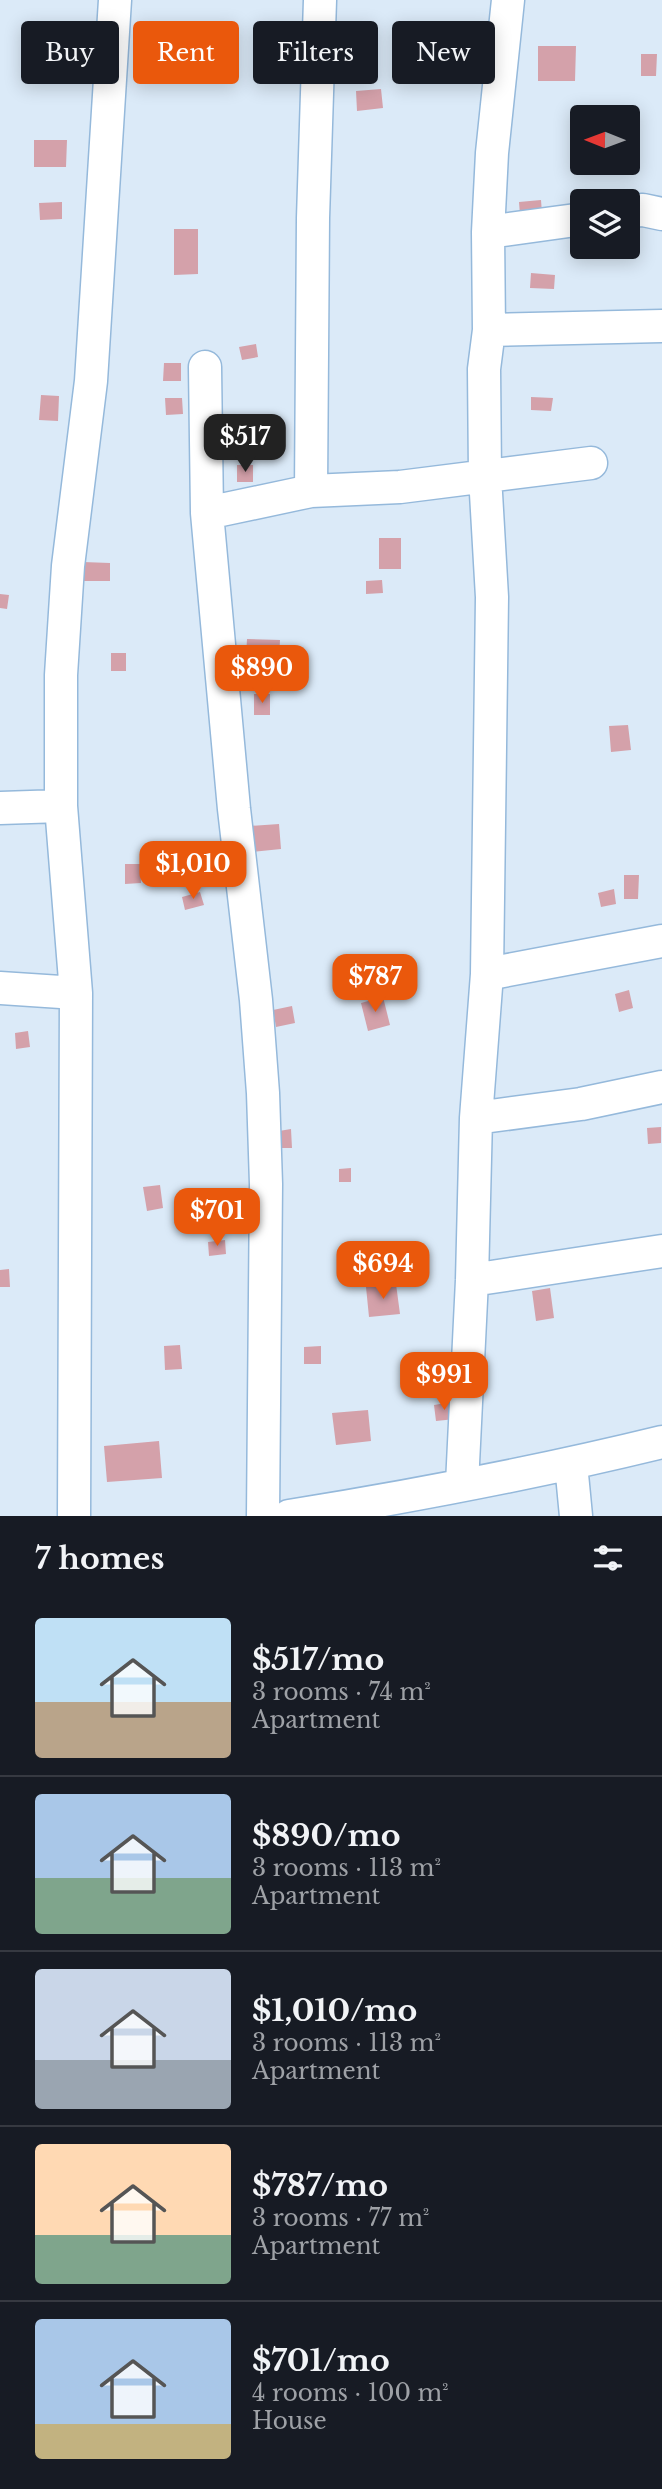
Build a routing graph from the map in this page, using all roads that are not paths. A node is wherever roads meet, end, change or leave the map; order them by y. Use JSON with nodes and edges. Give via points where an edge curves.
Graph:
{"nodes":[{"id":1,"x":115,"y":0,"type":"edge"},
{"id":2,"x":320,"y":0,"type":"edge"},
{"id":3,"x":508,"y":0,"type":"edge"},
{"id":4,"x":640,"y":210,"type":"edge"},
{"id":5,"x":662,"y":214,"type":"edge"},
{"id":6,"x":570,"y":221,"type":"edge"},
{"id":7,"x":488,"y":232,"type":"junction"},
{"id":8,"x":662,"y":326,"type":"edge"},
{"id":9,"x":489,"y":330,"type":"junction"},
{"id":10,"x":205,"y":367,"type":"dead end"},
{"id":11,"x":591,"y":463,"type":"dead end"},
{"id":12,"x":485,"y":476,"type":"junction"},
{"id":13,"x":311,"y":491,"type":"junction"},
{"id":14,"x":207,"y":513,"type":"junction"},
{"id":15,"x":61,"y":806,"type":"junction"},
{"id":16,"x":0,"y":808,"type":"edge"},
{"id":17,"x":662,"y":941,"type":"edge"},
{"id":18,"x":487,"y":974,"type":"junction"},
{"id":19,"x":0,"y":988,"type":"edge"},
{"id":20,"x":76,"y":993,"type":"junction"},
{"id":21,"x":662,"y":1087,"type":"edge"},
{"id":22,"x":476,"y":1118,"type":"junction"},
{"id":23,"x":662,"y":1251,"type":"edge"},
{"id":24,"x":472,"y":1280,"type":"junction"},
{"id":25,"x":662,"y":1442,"type":"edge"},
{"id":26,"x":571,"y":1464,"type":"junction"},
{"id":27,"x":462,"y":1484,"type":"junction"},
{"id":28,"x":373,"y":1509,"type":"edge"},
{"id":29,"x":74,"y":1516,"type":"edge"},
{"id":30,"x":263,"y":1516,"type":"edge"},
{"id":31,"x":289,"y":1516,"type":"edge"},
{"id":32,"x":576,"y":1516,"type":"edge"}],
"edges":[{"from":1,"to":15,"type":"street","via":[[91,381],[68,566],[61,675]]},
{"from":2,"to":13,"type":"street"},
{"from":3,"to":7,"type":"street"},
{"from":4,"to":5,"type":"street"},
{"from":6,"to":7,"type":"street"},
{"from":7,"to":9,"type":"street"},
{"from":8,"to":9,"type":"street"},
{"from":9,"to":12,"type":"street","via":[[484,369]]},
{"from":10,"to":14,"type":"street"},
{"from":11,"to":12,"type":"street"},
{"from":12,"to":13,"type":"street","via":[[400,487]]},
{"from":12,"to":18,"type":"street","via":[[492,597]]},
{"from":13,"to":14,"type":"street"},
{"from":14,"to":30,"type":"street","via":[[263,1093]]},
{"from":15,"to":16,"type":"street"},
{"from":15,"to":20,"type":"street"},
{"from":17,"to":18,"type":"street"},
{"from":18,"to":22,"type":"street"},
{"from":19,"to":20,"type":"street"},
{"from":20,"to":29,"type":"street"},
{"from":21,"to":22,"type":"street"},
{"from":22,"to":24,"type":"street"},
{"from":23,"to":24,"type":"street"},
{"from":24,"to":27,"type":"street"},
{"from":25,"to":26,"type":"street"},
{"from":26,"to":27,"type":"street"},
{"from":26,"to":32,"type":"street"},
{"from":27,"to":28,"type":"street"},
{"from":28,"to":31,"type":"street"}]}
